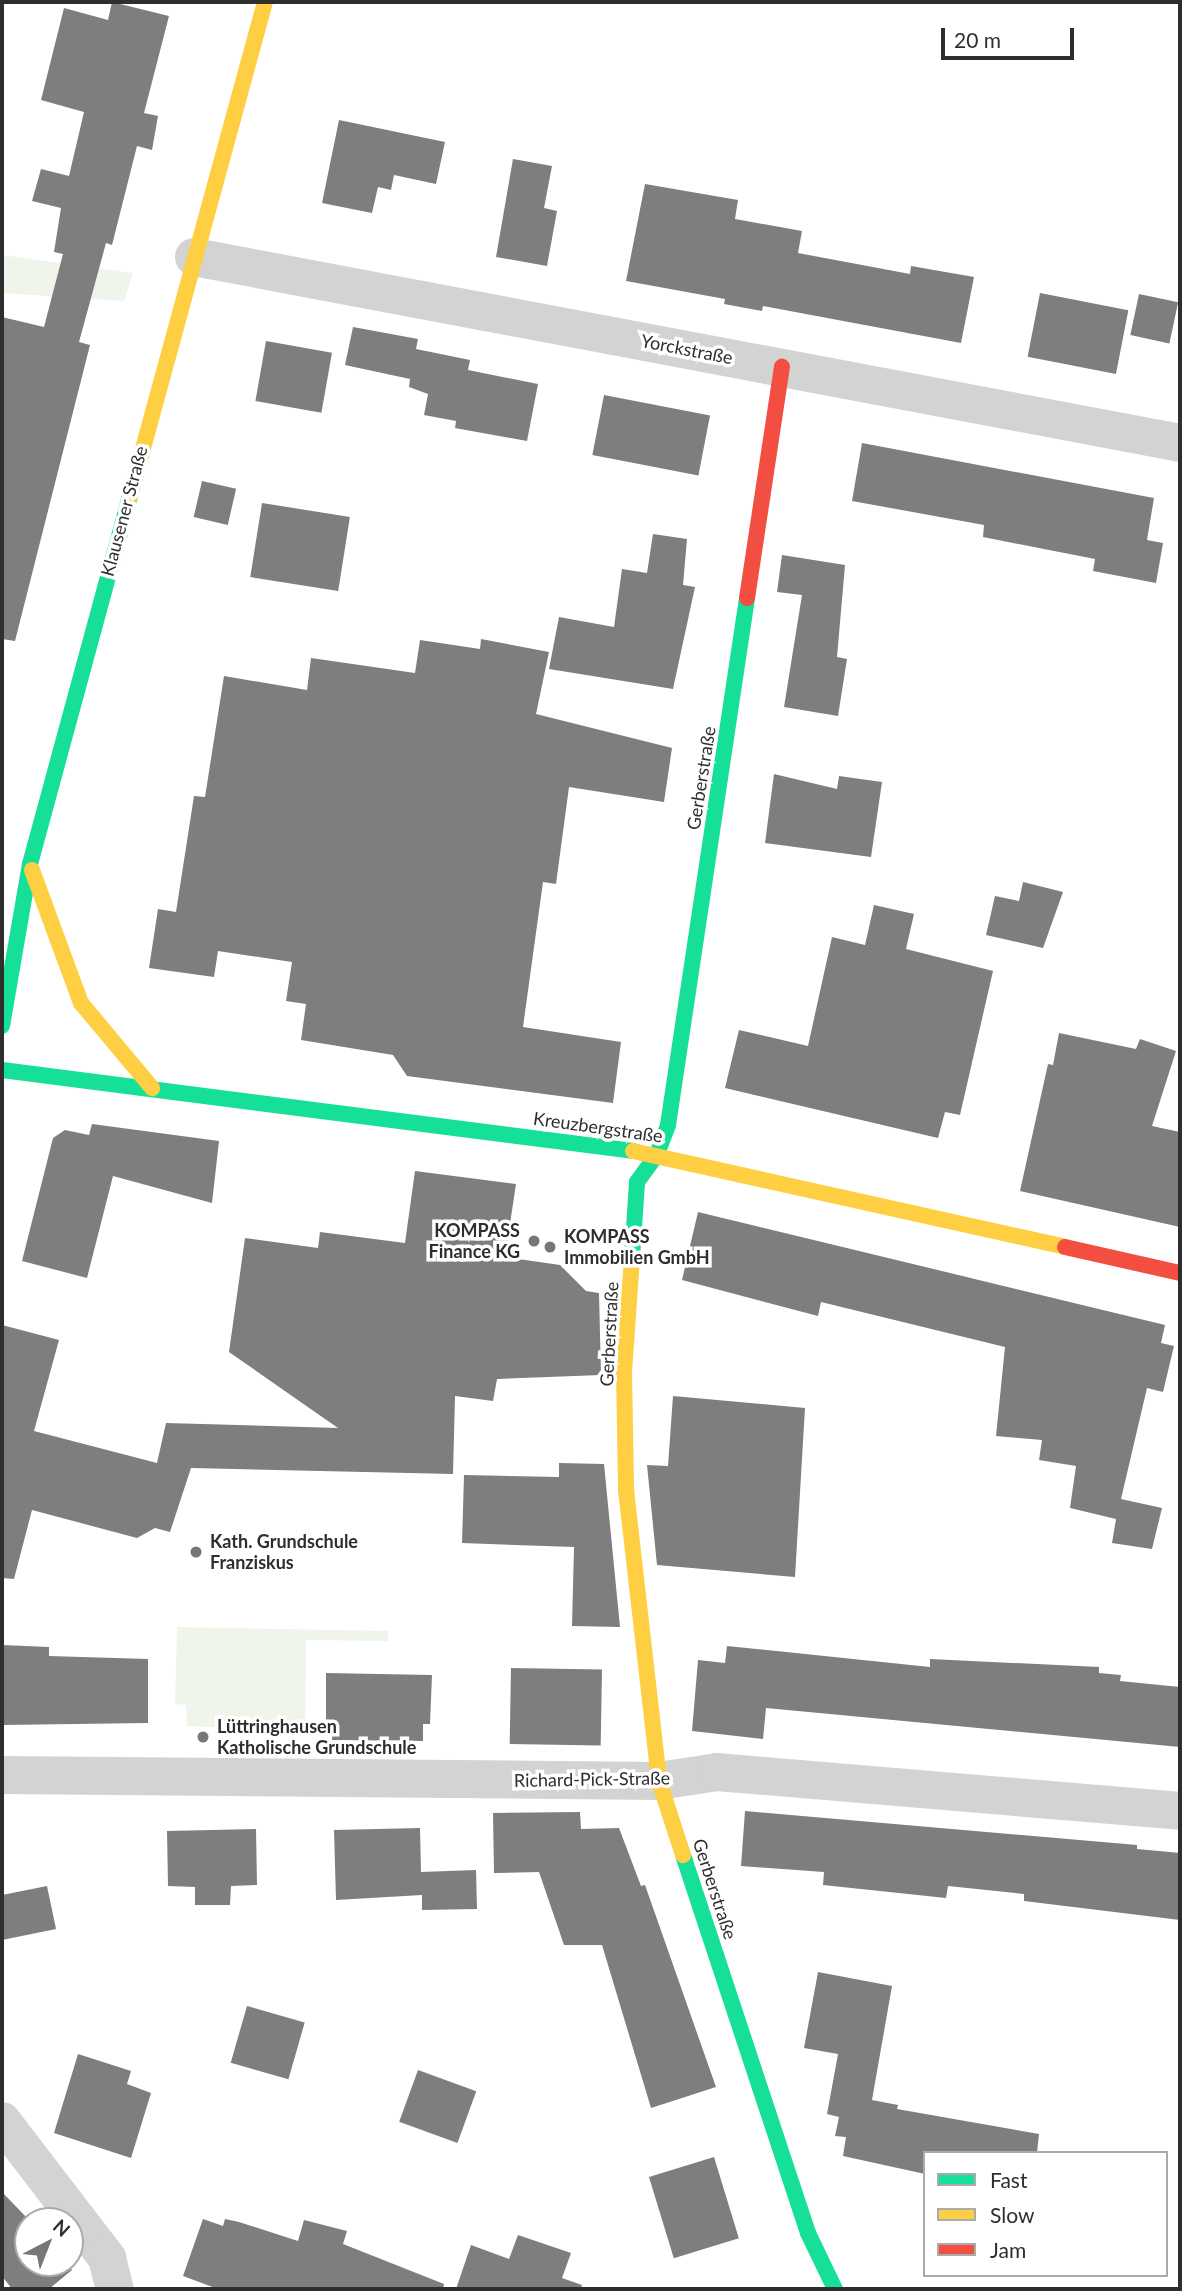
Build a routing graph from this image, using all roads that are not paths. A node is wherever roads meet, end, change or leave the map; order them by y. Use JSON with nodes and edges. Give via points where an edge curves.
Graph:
{"nodes":[{"id":1,"x":265,"y":2,"type":"edge"},
{"id":2,"x":194,"y":257,"type":"junction"},
{"id":3,"x":782,"y":367,"type":"junction"},
{"id":4,"x":1180,"y":443,"type":"edge"},
{"id":5,"x":30,"y":864,"type":"junction"},
{"id":6,"x":2,"y":1026,"type":"edge"},
{"id":7,"x":2,"y":1070,"type":"edge"},
{"id":8,"x":152,"y":1088,"type":"junction"},
{"id":9,"x":657,"y":1154,"type":"junction"},
{"id":10,"x":1180,"y":1273,"type":"edge"},
{"id":11,"x":2,"y":1775,"type":"edge"},
{"id":12,"x":659,"y":1781,"type":"junction"},
{"id":13,"x":1180,"y":1811,"type":"edge"},
{"id":14,"x":2,"y":2121,"type":"edge"},
{"id":15,"x":115,"y":2289,"type":"edge"},
{"id":16,"x":835,"y":2289,"type":"edge"}],
"edges":[{"from":1,"to":2,"type":"main road","name":"Klausener Straße"},
{"from":2,"to":3,"type":"street","name":"Yorckstraße"},
{"from":2,"to":5,"type":"main road","name":"Klausener Straße"},
{"from":3,"to":4,"type":"street","name":"Yorckstraße"},
{"from":3,"to":9,"type":"main road","name":"Gerberstraße","via":[[668,1125]]},
{"from":5,"to":6,"type":"main road","name":"Klausener Straße"},
{"from":5,"to":8,"type":"main road","via":[[81,1003]]},
{"from":7,"to":8,"type":"main road","name":"Kreuzbergstraße"},
{"from":8,"to":9,"type":"main road","name":"Kreuzbergstraße"},
{"from":9,"to":10,"type":"main road","name":"Kreuzbergstraße"},
{"from":9,"to":12,"type":"main road","name":"Gerberstraße","via":[[637,1182],[624,1371],[626,1490]]},
{"from":11,"to":12,"type":"street","name":"Richard-Pick-Straße"},
{"from":12,"to":13,"type":"street","name":"Richard-Pick-Straße","via":[[717,1772]]},
{"from":12,"to":16,"type":"main road","name":"Gerberstraße","via":[[808,2233]]},
{"from":14,"to":15,"type":"street","via":[[107,2258]]}]}
